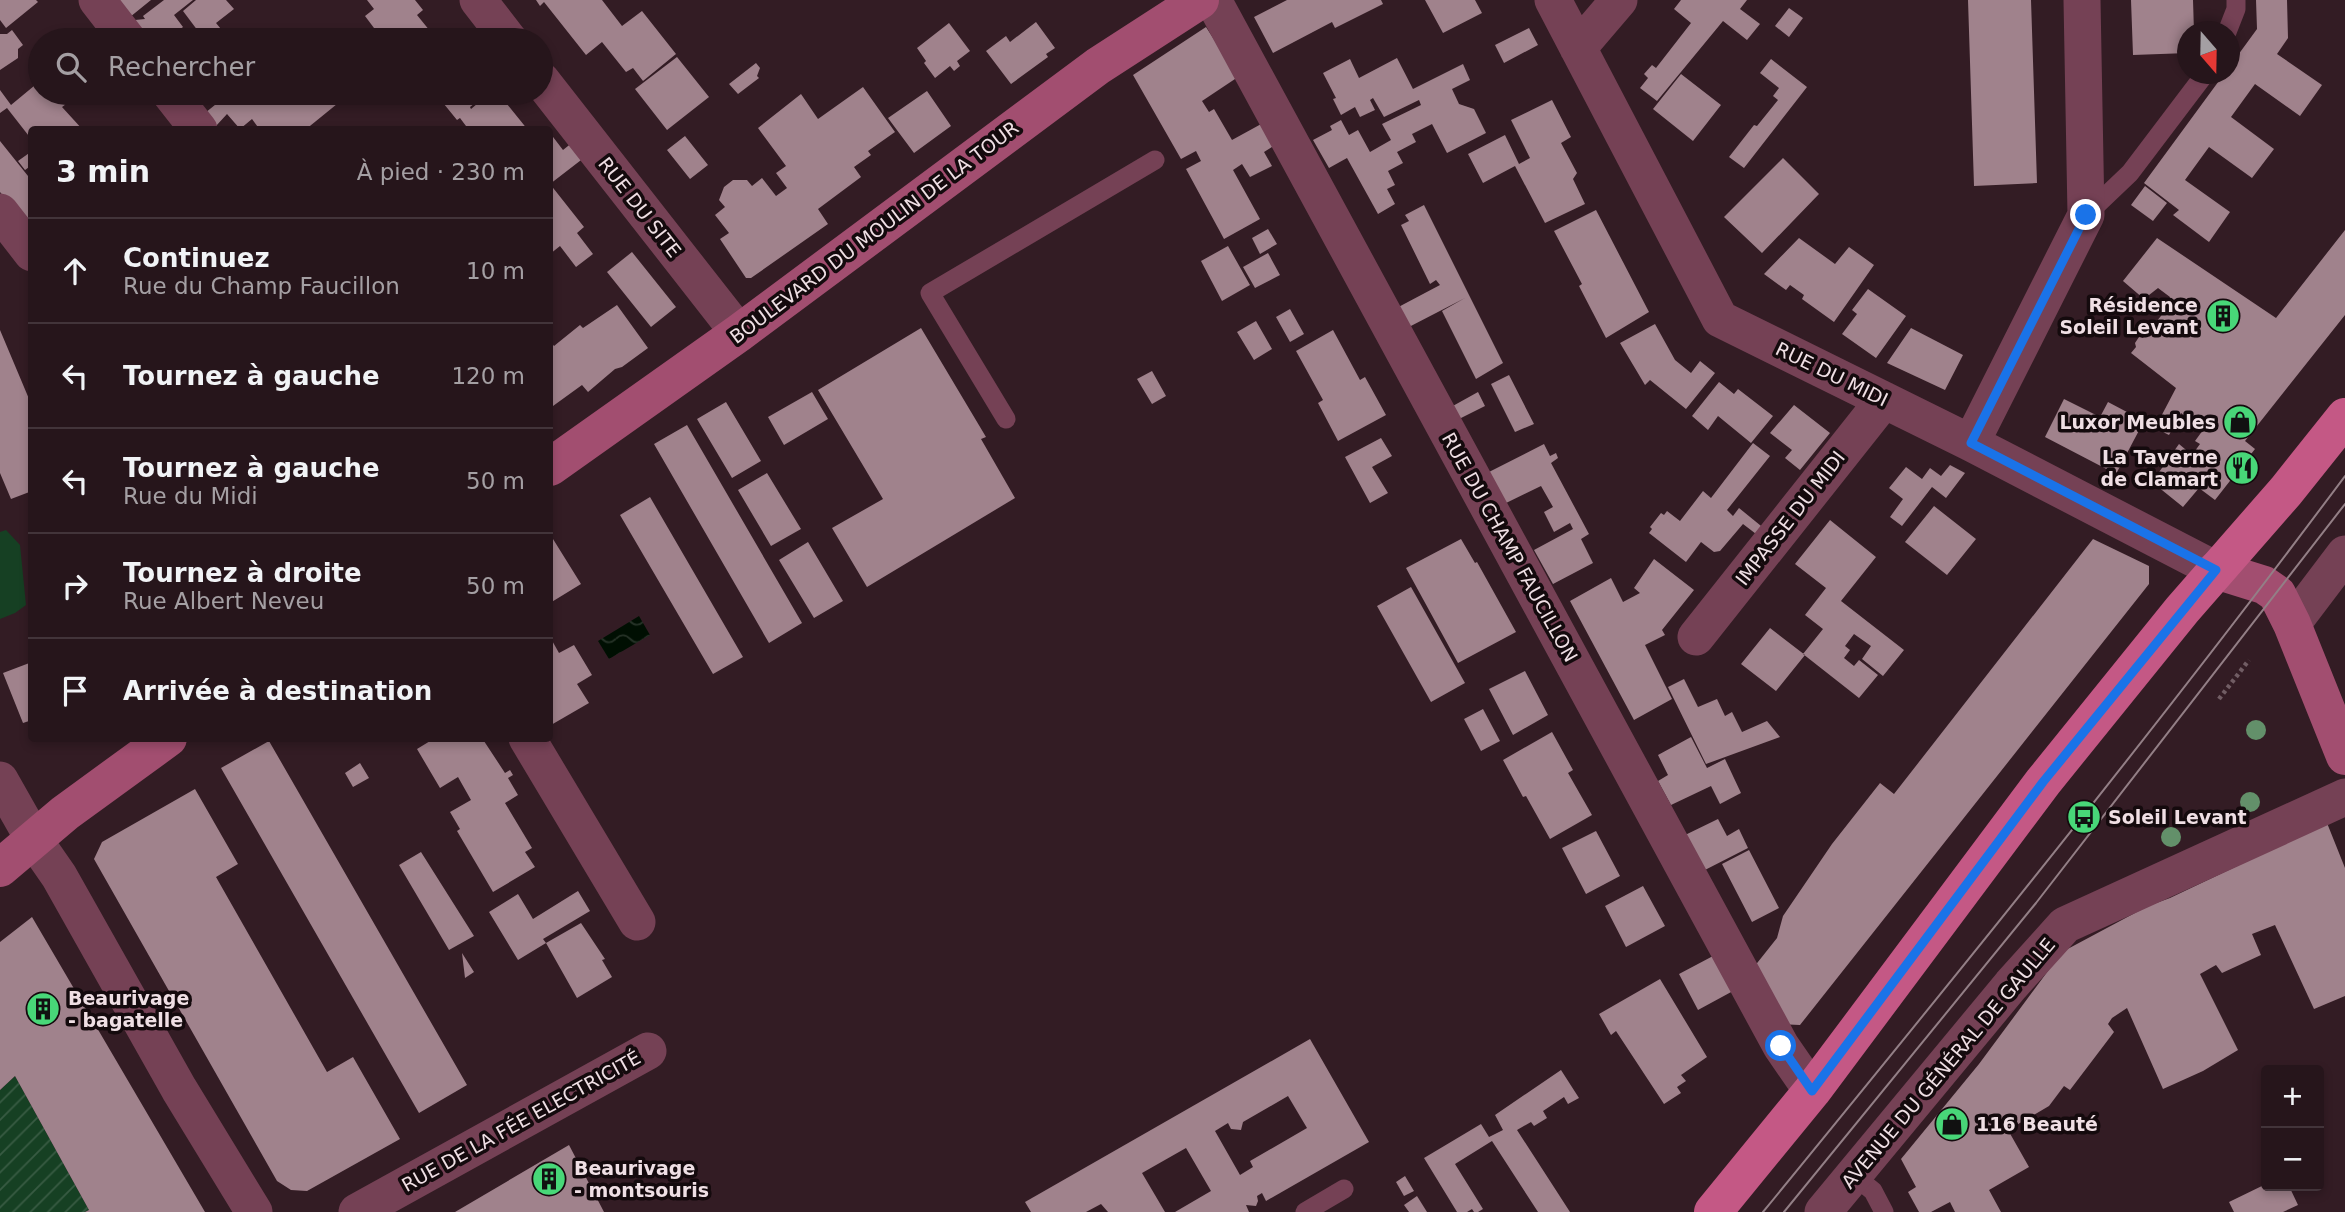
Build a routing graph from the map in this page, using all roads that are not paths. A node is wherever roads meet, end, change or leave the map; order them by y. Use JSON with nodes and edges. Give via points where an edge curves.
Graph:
{"nodes":[{"id":1,"x":97,"y":0,"type":"edge"},
{"id":2,"x":478,"y":0,"type":"edge"},
{"id":3,"x":1200,"y":0,"type":"edge"},
{"id":4,"x":1213,"y":0,"type":"edge"},
{"id":5,"x":1553,"y":0,"type":"edge"},
{"id":6,"x":1619,"y":0,"type":"edge"},
{"id":7,"x":2081,"y":0,"type":"edge"},
{"id":8,"x":2236,"y":0,"type":"edge"},
{"id":9,"x":2231,"y":21,"type":"edge"},
{"id":10,"x":119,"y":28,"type":"edge"},
{"id":11,"x":500,"y":28,"type":"edge"},
{"id":12,"x":1578,"y":48,"type":"junction"},
{"id":13,"x":2197,"y":84,"type":"edge"},
{"id":14,"x":553,"y":95,"type":"edge"},
{"id":15,"x":179,"y":105,"type":"edge"},
{"id":16,"x":196,"y":126,"type":"edge"},
{"id":17,"x":1155,"y":160,"type":"dead end"},
{"id":18,"x":0,"y":212,"type":"edge"},
{"id":19,"x":2086,"y":215,"type":"junction"},
{"id":20,"x":28,"y":248,"type":"edge"},
{"id":21,"x":739,"y":333,"type":"junction"},
{"id":22,"x":1884,"y":400,"type":"junction"},
{"id":23,"x":2345,"y":416,"type":"edge"},
{"id":24,"x":1006,"y":419,"type":"dead end"},
{"id":25,"x":1971,"y":443,"type":"junction"},
{"id":26,"x":553,"y":465,"type":"edge"},
{"id":27,"x":2345,"y":554,"type":"edge"},
{"id":28,"x":2216,"y":570,"type":"junction"},
{"id":29,"x":2292,"y":624,"type":"junction"},
{"id":30,"x":1696,"y":637,"type":"dead end"},
{"id":31,"x":163,"y":742,"type":"edge"},
{"id":32,"x":529,"y":742,"type":"edge"},
{"id":33,"x":2345,"y":756,"type":"edge"},
{"id":34,"x":0,"y":780,"type":"edge"},
{"id":35,"x":2345,"y":797,"type":"edge"},
{"id":36,"x":34,"y":839,"type":"junction"},
{"id":37,"x":0,"y":868,"type":"edge"},
{"id":38,"x":637,"y":922,"type":"dead end"},
{"id":39,"x":648,"y":1051,"type":"dead end"},
{"id":40,"x":1812,"y":1091,"type":"junction"},
{"id":41,"x":1852,"y":1174,"type":"junction"},
{"id":42,"x":1344,"y":1189,"type":"dead end"},
{"id":43,"x":254,"y":1212,"type":"edge"},
{"id":44,"x":357,"y":1212,"type":"edge"},
{"id":45,"x":1305,"y":1212,"type":"edge"},
{"id":46,"x":1713,"y":1212,"type":"edge"},
{"id":47,"x":1823,"y":1212,"type":"edge"},
{"id":48,"x":1884,"y":1212,"type":"edge"}],
"edges":[{"from":1,"to":10,"type":"street"},
{"from":2,"to":11,"type":"street"},
{"from":3,"to":21,"type":"street","name":"BOULEVARD DU MOULIN DE LA TOUR","via":[[1098,66]]},
{"from":4,"to":40,"type":"street","name":"RUE DU CHAMP FAUCILLON","via":[[1774,1034]]},
{"from":5,"to":12,"type":"street","name":"RUE DU MIDI"},
{"from":6,"to":12,"type":"street"},
{"from":7,"to":19,"type":"street"},
{"from":8,"to":9,"type":"lane"},
{"from":12,"to":22,"type":"street","name":"RUE DU MIDI","via":[[1720,319]]},
{"from":13,"to":19,"type":"lane","via":[[2130,173]]},
{"from":14,"to":21,"type":"street","name":"RUE DU SITE"},
{"from":15,"to":16,"type":"street"},
{"from":17,"to":24,"type":"lane","via":[[930,293]]},
{"from":18,"to":20,"type":"street"},
{"from":19,"to":25,"type":"street"},
{"from":21,"to":26,"type":"street","name":"BOULEVARD DU MOULIN DE LA TOUR"},
{"from":22,"to":25,"type":"street","name":"RUE DU MIDI"},
{"from":22,"to":30,"type":"street","name":"IMPASSE DU MIDI"},
{"from":23,"to":28,"type":"main road"},
{"from":25,"to":28,"type":"street","name":"RUE DU MIDI"},
{"from":27,"to":29,"type":"street"},
{"from":28,"to":29,"type":"street","via":[[2264,585],[2277,594]]},
{"from":28,"to":40,"type":"main road","via":[[2043,782]]},
{"from":29,"to":33,"type":"street"},
{"from":31,"to":36,"type":"street"},
{"from":32,"to":38,"type":"street"},
{"from":34,"to":36,"type":"street"},
{"from":35,"to":41,"type":"street","name":"AVENUE DU GÉNÉRAL DE GAULLE","via":[[2065,925]]},
{"from":36,"to":37,"type":"street"},
{"from":36,"to":43,"type":"street"},
{"from":39,"to":44,"type":"street","name":"RUE DE LA FÉE ELECTRICITÉ"},
{"from":40,"to":46,"type":"main road"},
{"from":41,"to":47,"type":"street","name":"AVENUE DU GÉNÉRAL DE GAULLE"},
{"from":41,"to":48,"type":"lane","via":[[1873,1191]]},
{"from":42,"to":45,"type":"lane"}]}
